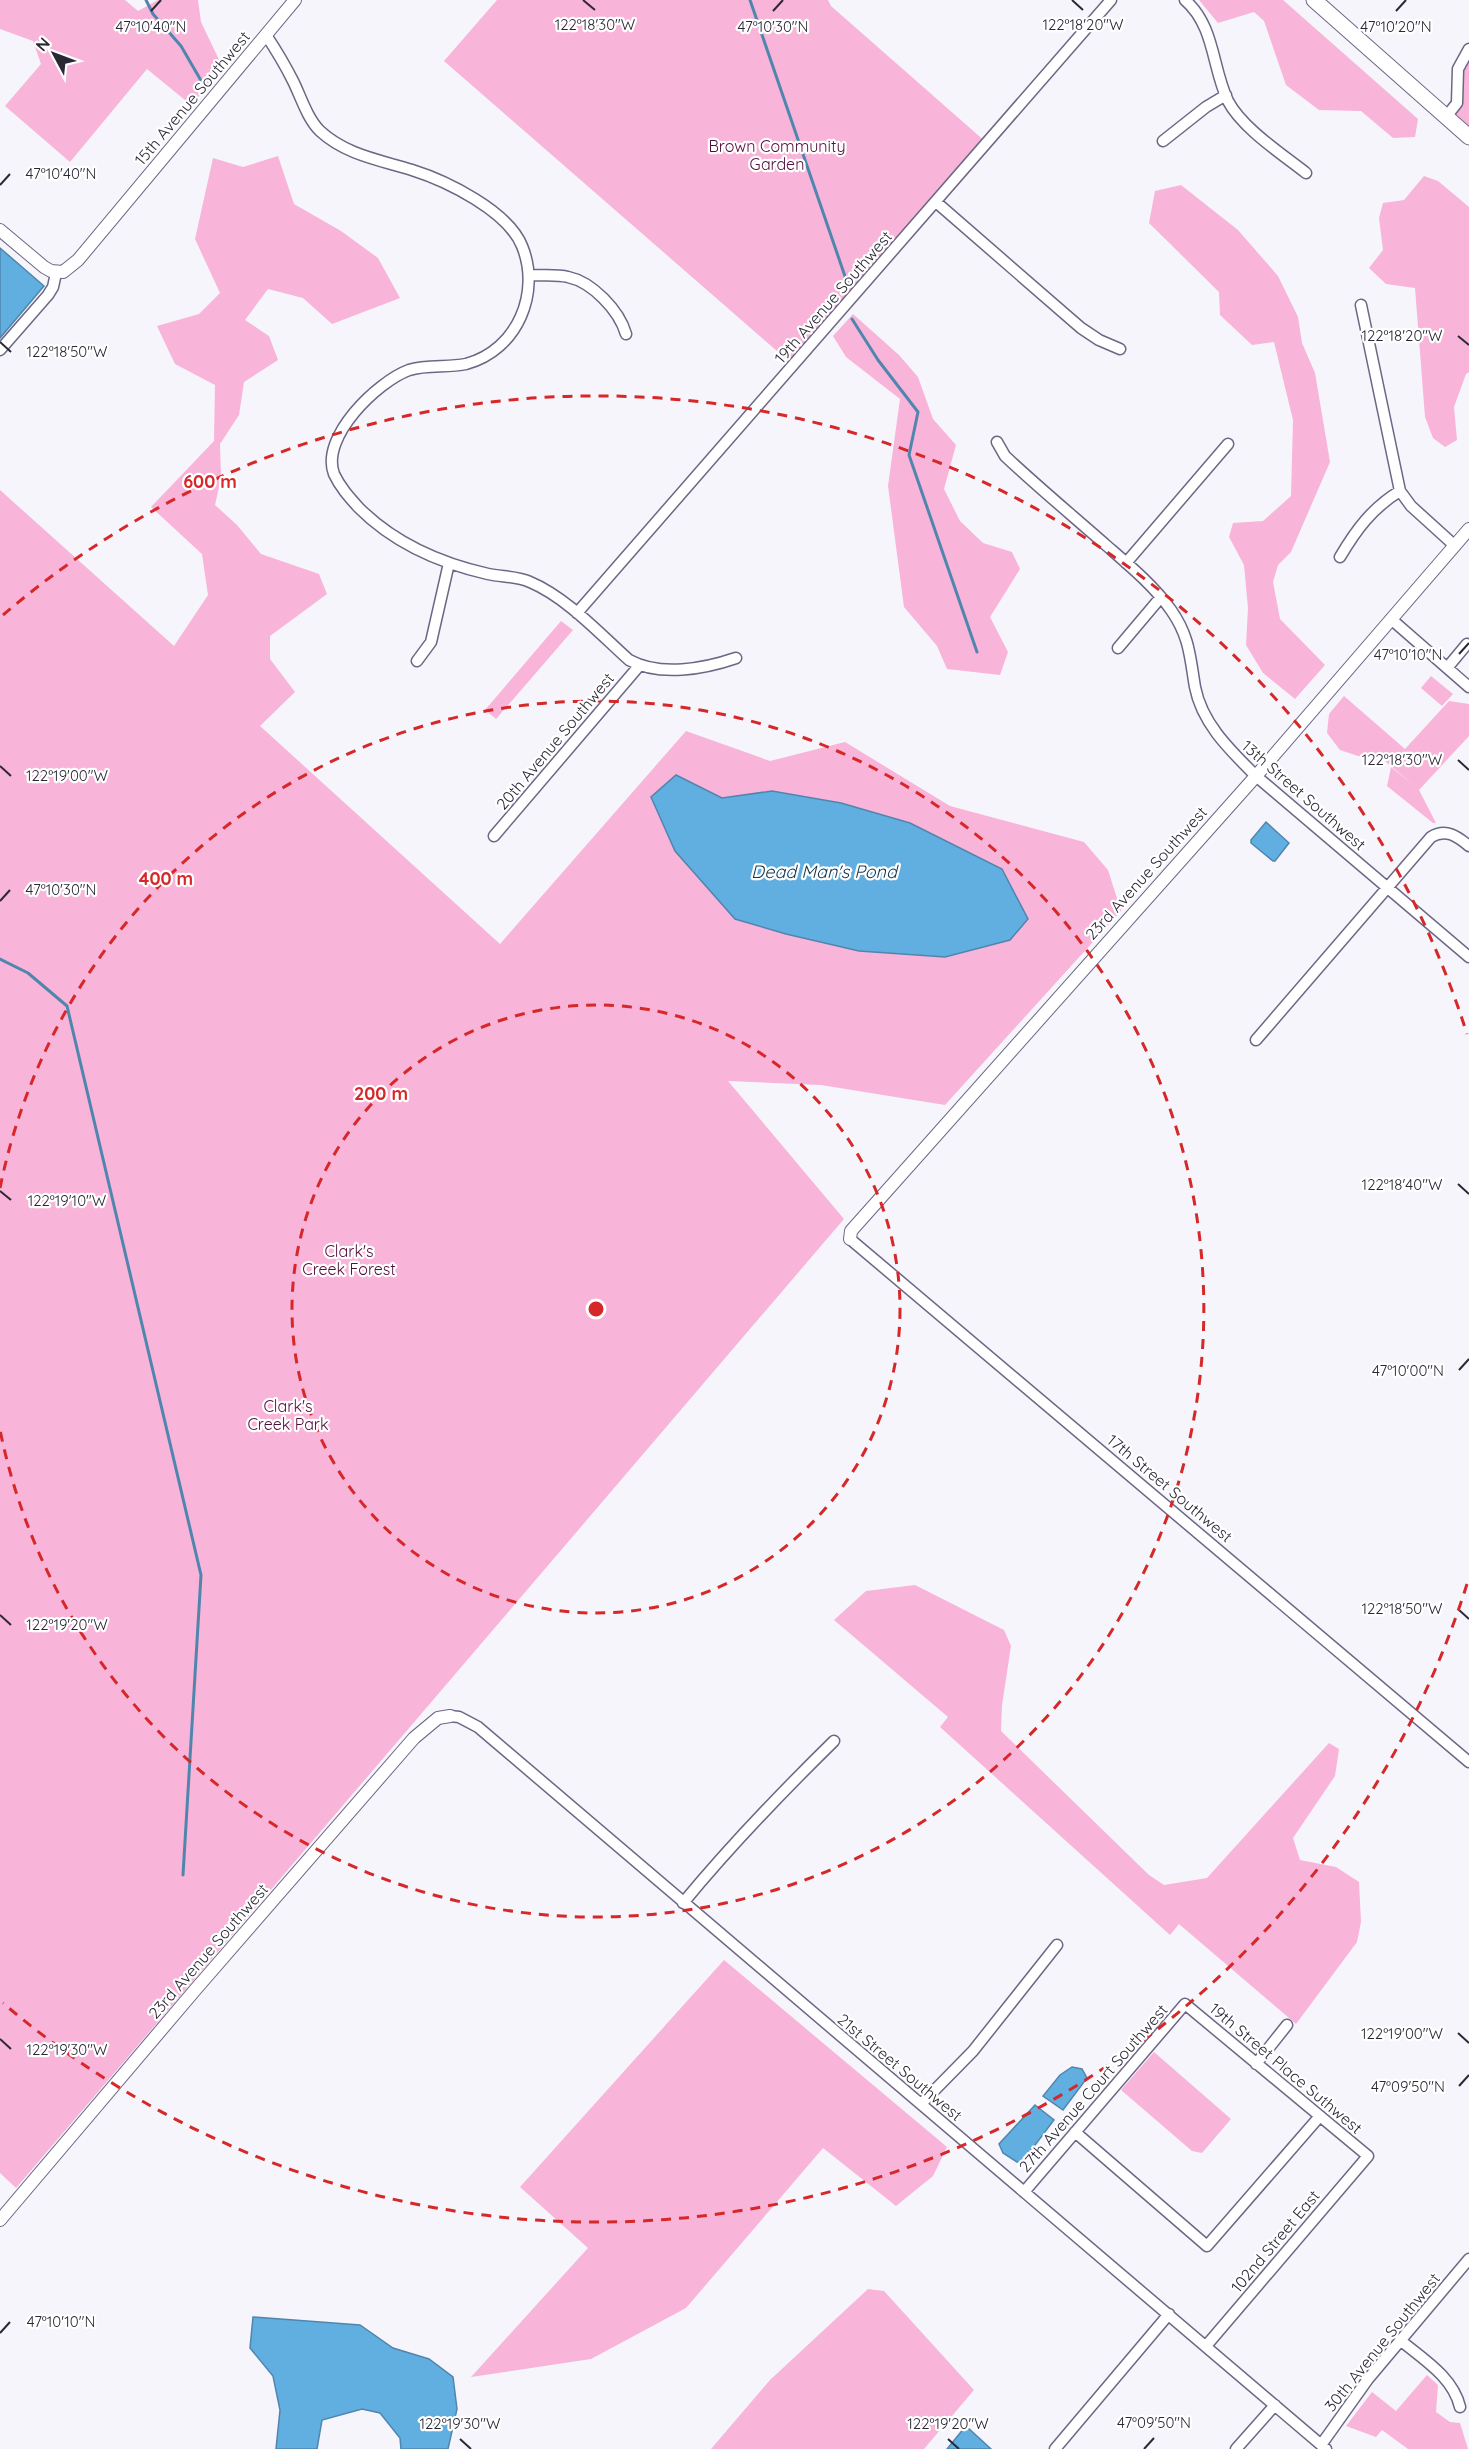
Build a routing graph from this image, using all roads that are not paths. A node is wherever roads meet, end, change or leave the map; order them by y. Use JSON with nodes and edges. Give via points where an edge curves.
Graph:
{"nodes":[{"id":1,"x":295,"y":0,"type":"edge"},
{"id":2,"x":1112,"y":0,"type":"edge"},
{"id":3,"x":1185,"y":0,"type":"edge"},
{"id":4,"x":1314,"y":0,"type":"edge"},
{"id":5,"x":266,"y":35,"type":"junction"},
{"id":6,"x":1469,"y":49,"type":"edge"},
{"id":7,"x":1226,"y":95,"type":"junction"},
{"id":8,"x":1446,"y":117,"type":"junction"},
{"id":9,"x":1469,"y":137,"type":"edge"},
{"id":10,"x":1163,"y":141,"type":"dead end"},
{"id":11,"x":1306,"y":173,"type":"dead end"},
{"id":12,"x":936,"y":202,"type":"junction"},
{"id":13,"x":0,"y":230,"type":"edge"},
{"id":14,"x":56,"y":273,"type":"junction"},
{"id":15,"x":530,"y":275,"type":"junction"},
{"id":16,"x":1361,"y":305,"type":"dead end"},
{"id":17,"x":626,"y":333,"type":"dead end"},
{"id":18,"x":1120,"y":349,"type":"dead end"},
{"id":19,"x":0,"y":350,"type":"edge"},
{"id":20,"x":997,"y":442,"type":"dead end"},
{"id":21,"x":1227,"y":444,"type":"dead end"},
{"id":22,"x":1400,"y":491,"type":"junction"},
{"id":23,"x":1469,"y":529,"type":"edge"},
{"id":24,"x":1454,"y":545,"type":"junction"},
{"id":25,"x":1340,"y":557,"type":"dead end"},
{"id":26,"x":449,"y":563,"type":"junction"},
{"id":27,"x":1126,"y":563,"type":"junction"},
{"id":28,"x":1161,"y":597,"type":"junction"},
{"id":29,"x":577,"y":613,"type":"junction"},
{"id":30,"x":1391,"y":619,"type":"junction"},
{"id":31,"x":1467,"y":644,"type":"dead end"},
{"id":32,"x":1118,"y":648,"type":"dead end"},
{"id":33,"x":736,"y":658,"type":"dead end"},
{"id":34,"x":417,"y":661,"type":"dead end"},
{"id":35,"x":639,"y":666,"type":"junction"},
{"id":36,"x":1447,"y":668,"type":"junction"},
{"id":37,"x":1469,"y":687,"type":"edge"},
{"id":38,"x":1256,"y":776,"type":"junction"},
{"id":39,"x":494,"y":836,"type":"dead end"},
{"id":40,"x":1469,"y":846,"type":"edge"},
{"id":41,"x":1388,"y":888,"type":"junction"},
{"id":42,"x":1469,"y":957,"type":"edge"},
{"id":43,"x":1256,"y":1040,"type":"dead end"},
{"id":44,"x":850,"y":1239,"type":"joint"},
{"id":45,"x":450,"y":1716,"type":"joint"},
{"id":46,"x":834,"y":1741,"type":"dead end"},
{"id":47,"x":1469,"y":1762,"type":"edge"},
{"id":48,"x":683,"y":1903,"type":"junction"},
{"id":49,"x":1057,"y":1945,"type":"dead end"},
{"id":50,"x":1185,"y":2004,"type":"joint"},
{"id":51,"x":1287,"y":2025,"type":"dead end"},
{"id":52,"x":1256,"y":2064,"type":"junction"},
{"id":53,"x":921,"y":2104,"type":"junction"},
{"id":54,"x":1320,"y":2116,"type":"junction"},
{"id":55,"x":1075,"y":2132,"type":"junction"},
{"id":56,"x":1368,"y":2156,"type":"joint"},
{"id":57,"x":1024,"y":2192,"type":"junction"},
{"id":58,"x":0,"y":2220,"type":"edge"},
{"id":59,"x":1469,"y":2259,"type":"edge"},
{"id":60,"x":1169,"y":2314,"type":"junction"},
{"id":61,"x":1400,"y":2340,"type":"junction"},
{"id":62,"x":1206,"y":2346,"type":"junction"},
{"id":63,"x":1275,"y":2405,"type":"junction"},
{"id":64,"x":1460,"y":2407,"type":"dead end"},
{"id":65,"x":1323,"y":2447,"type":"edge"},
{"id":66,"x":1055,"y":2449,"type":"edge"},
{"id":67,"x":1236,"y":2449,"type":"edge"}],
"edges":[{"from":1,"to":5,"type":"street","name":"15th Avenue Southwest"},
{"from":2,"to":12,"type":"street","name":"19th Avenue Southwest"},
{"from":3,"to":7,"type":"street","via":[[1208,34]]},
{"from":4,"to":8,"type":"main road"},
{"from":5,"to":14,"type":"street","name":"15th Avenue Southwest","via":[[78,260]]},
{"from":5,"to":15,"type":"street","via":[[320,131],[346,149],[414,171],[500,215],[514,230]]},
{"from":6,"to":8,"type":"street","via":[[1458,69],[1457,103]]},
{"from":7,"to":10,"type":"street"},
{"from":7,"to":11,"type":"street","via":[[1246,124]]},
{"from":8,"to":9,"type":"main road"},
{"from":12,"to":18,"type":"street","via":[[1081,328]]},
{"from":12,"to":29,"type":"street","name":"19th Avenue Southwest"},
{"from":13,"to":14,"type":"street"},
{"from":14,"to":19,"type":"street","via":[[48,295]]},
{"from":15,"to":17,"type":"street","via":[[568,277],[586,285],[617,315]]},
{"from":15,"to":26,"type":"street","via":[[522,317],[499,345],[466,364],[411,369],[385,383],[343,427],[332,453],[333,472],[340,486],[374,522],[408,547]]},
{"from":16,"to":22,"type":"street"},
{"from":20,"to":27,"type":"street","name":"13th Street Southwest","via":[[1011,462]]},
{"from":21,"to":27,"type":"street"},
{"from":22,"to":24,"type":"street"},
{"from":22,"to":25,"type":"street","via":[[1367,516]]},
{"from":23,"to":24,"type":"street","name":"23rd Avenue Southwest"},
{"from":24,"to":30,"type":"street","name":"23rd Avenue Southwest"},
{"from":26,"to":29,"type":"street","via":[[529,582]]},
{"from":26,"to":34,"type":"street","via":[[430,642]]},
{"from":27,"to":28,"type":"street","name":"13th Street Southwest"},
{"from":28,"to":32,"type":"street"},
{"from":28,"to":38,"type":"street","name":"13th Street Southwest","via":[[1186,636],[1196,689],[1211,725]]},
{"from":29,"to":35,"type":"street"},
{"from":30,"to":36,"type":"street"},
{"from":30,"to":38,"type":"street","name":"23rd Avenue Southwest"},
{"from":31,"to":36,"type":"street"},
{"from":33,"to":35,"type":"street","via":[[695,669]]},
{"from":35,"to":39,"type":"street","name":"20th Avenue Southwest"},
{"from":36,"to":37,"type":"street"},
{"from":38,"to":41,"type":"street","name":"13th Street Southwest"},
{"from":38,"to":44,"type":"street","name":"23rd Avenue Southwest","via":[[851,1231]]},
{"from":40,"to":41,"type":"street","via":[[1451,834],[1436,834]]},
{"from":41,"to":42,"type":"street","name":"13th Street Southwest"},
{"from":41,"to":43,"type":"street"},
{"from":44,"to":47,"type":"street","name":"17th Street Southwest"},
{"from":45,"to":48,"type":"street","name":"21st Street Southwest","via":[[478,1727]]},
{"from":45,"to":58,"type":"street","name":"23rd Avenue Southwest","via":[[438,1718],[414,1738]]},
{"from":46,"to":48,"type":"street","via":[[764,1811]]},
{"from":48,"to":53,"type":"street","name":"21st Street Southwest"},
{"from":49,"to":53,"type":"street","via":[[974,2051]]},
{"from":50,"to":52,"type":"street","name":"19th Street Place Suthwest"},
{"from":50,"to":55,"type":"street","name":"27th Avenue Court Southwest"},
{"from":51,"to":52,"type":"street"},
{"from":52,"to":54,"type":"street","name":"19th Street Place Suthwest"},
{"from":53,"to":57,"type":"street","name":"21st Street Southwest"},
{"from":54,"to":55,"type":"street","via":[[1207,2247]]},
{"from":54,"to":56,"type":"street","name":"19th Street Place Suthwest"},
{"from":55,"to":57,"type":"street","name":"27th Avenue Court Southwest"},
{"from":56,"to":62,"type":"street","name":"102nd Street East"},
{"from":57,"to":60,"type":"street","name":"21st Street Southwest"},
{"from":59,"to":61,"type":"street","name":"30th Avenue Southwest"},
{"from":60,"to":62,"type":"street","name":"21st Street Southwest"},
{"from":60,"to":66,"type":"street"},
{"from":61,"to":64,"type":"street","via":[[1449,2382]]},
{"from":61,"to":65,"type":"street","name":"30th Avenue Southwest","via":[[1368,2379]]},
{"from":62,"to":63,"type":"street","name":"21st Street Southwest"},
{"from":63,"to":65,"type":"street","name":"21st Street Southwest"},
{"from":63,"to":67,"type":"street"}]}
